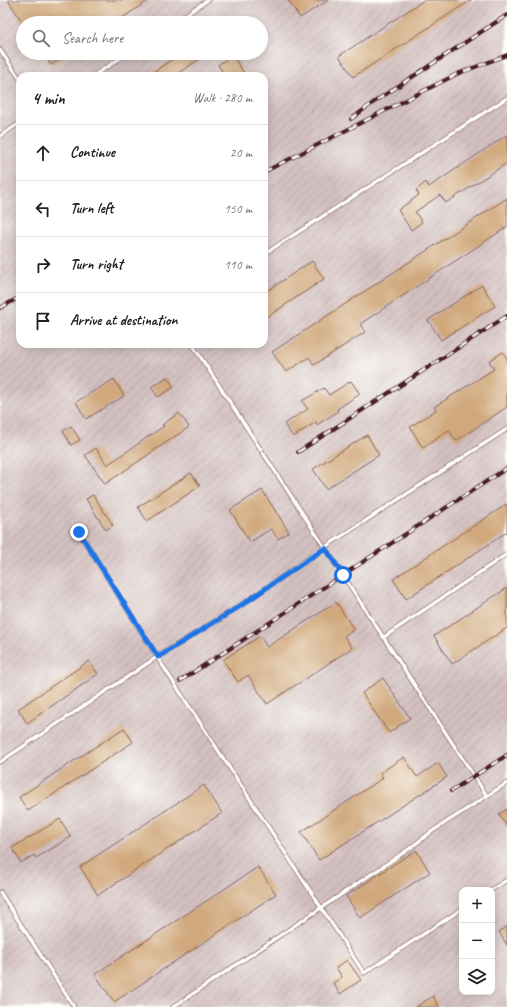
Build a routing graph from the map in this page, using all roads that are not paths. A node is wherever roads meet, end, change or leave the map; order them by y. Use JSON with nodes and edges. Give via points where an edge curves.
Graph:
{"nodes":[{"id":1,"x":208,"y":0,"type":"edge"},
{"id":2,"x":184,"y":16,"type":"edge"},
{"id":3,"x":0,"y":50,"type":"edge"},
{"id":4,"x":117,"y":60,"type":"edge"},
{"id":5,"x":99,"y":72,"type":"edge"},
{"id":6,"x":16,"y":73,"type":"edge"},
{"id":7,"x":507,"y":98,"type":"edge"},
{"id":8,"x":16,"y":126,"type":"edge"},
{"id":9,"x":0,"y":136,"type":"edge"},
{"id":10,"x":268,"y":251,"type":"edge"},
{"id":11,"x":195,"y":348,"type":"edge"},
{"id":12,"x":507,"y":429,"type":"edge"},
{"id":13,"x":79,"y":532,"type":"dead end"},
{"id":14,"x":325,"y":548,"type":"junction"},
{"id":15,"x":507,"y":554,"type":"edge"},
{"id":16,"x":384,"y":637,"type":"junction"},
{"id":17,"x":158,"y":657,"type":"junction"},
{"id":18,"x":0,"y":762,"type":"edge"},
{"id":19,"x":507,"y":783,"type":"edge"},
{"id":20,"x":487,"y":796,"type":"junction"},
{"id":21,"x":507,"y":880,"type":"edge"},
{"id":22,"x":495,"y":888,"type":"edge"},
{"id":23,"x":0,"y":892,"type":"edge"},
{"id":24,"x":322,"y":907,"type":"junction"},
{"id":25,"x":459,"y":911,"type":"edge"},
{"id":26,"x":74,"y":1007,"type":"edge"},
{"id":27,"x":173,"y":1007,"type":"edge"}],
"edges":[{"from":1,"to":2,"type":"lane"},
{"from":3,"to":6,"type":"lane"},
{"from":4,"to":5,"type":"lane"},
{"from":7,"to":10,"type":"lane"},
{"from":8,"to":9,"type":"lane"},
{"from":11,"to":14,"type":"lane"},
{"from":12,"to":14,"type":"lane"},
{"from":13,"to":17,"type":"lane"},
{"from":14,"to":16,"type":"lane"},
{"from":14,"to":17,"type":"lane","via":[[237,608]]},
{"from":15,"to":16,"type":"lane"},
{"from":16,"to":20,"type":"lane"},
{"from":17,"to":18,"type":"lane"},
{"from":17,"to":24,"type":"lane"},
{"from":19,"to":20,"type":"lane"},
{"from":20,"to":24,"type":"lane"},
{"from":21,"to":22,"type":"lane"},
{"from":23,"to":26,"type":"lane"},
{"from":24,"to":25,"type":"lane","via":[[364,973]]},
{"from":24,"to":27,"type":"lane"}]}
